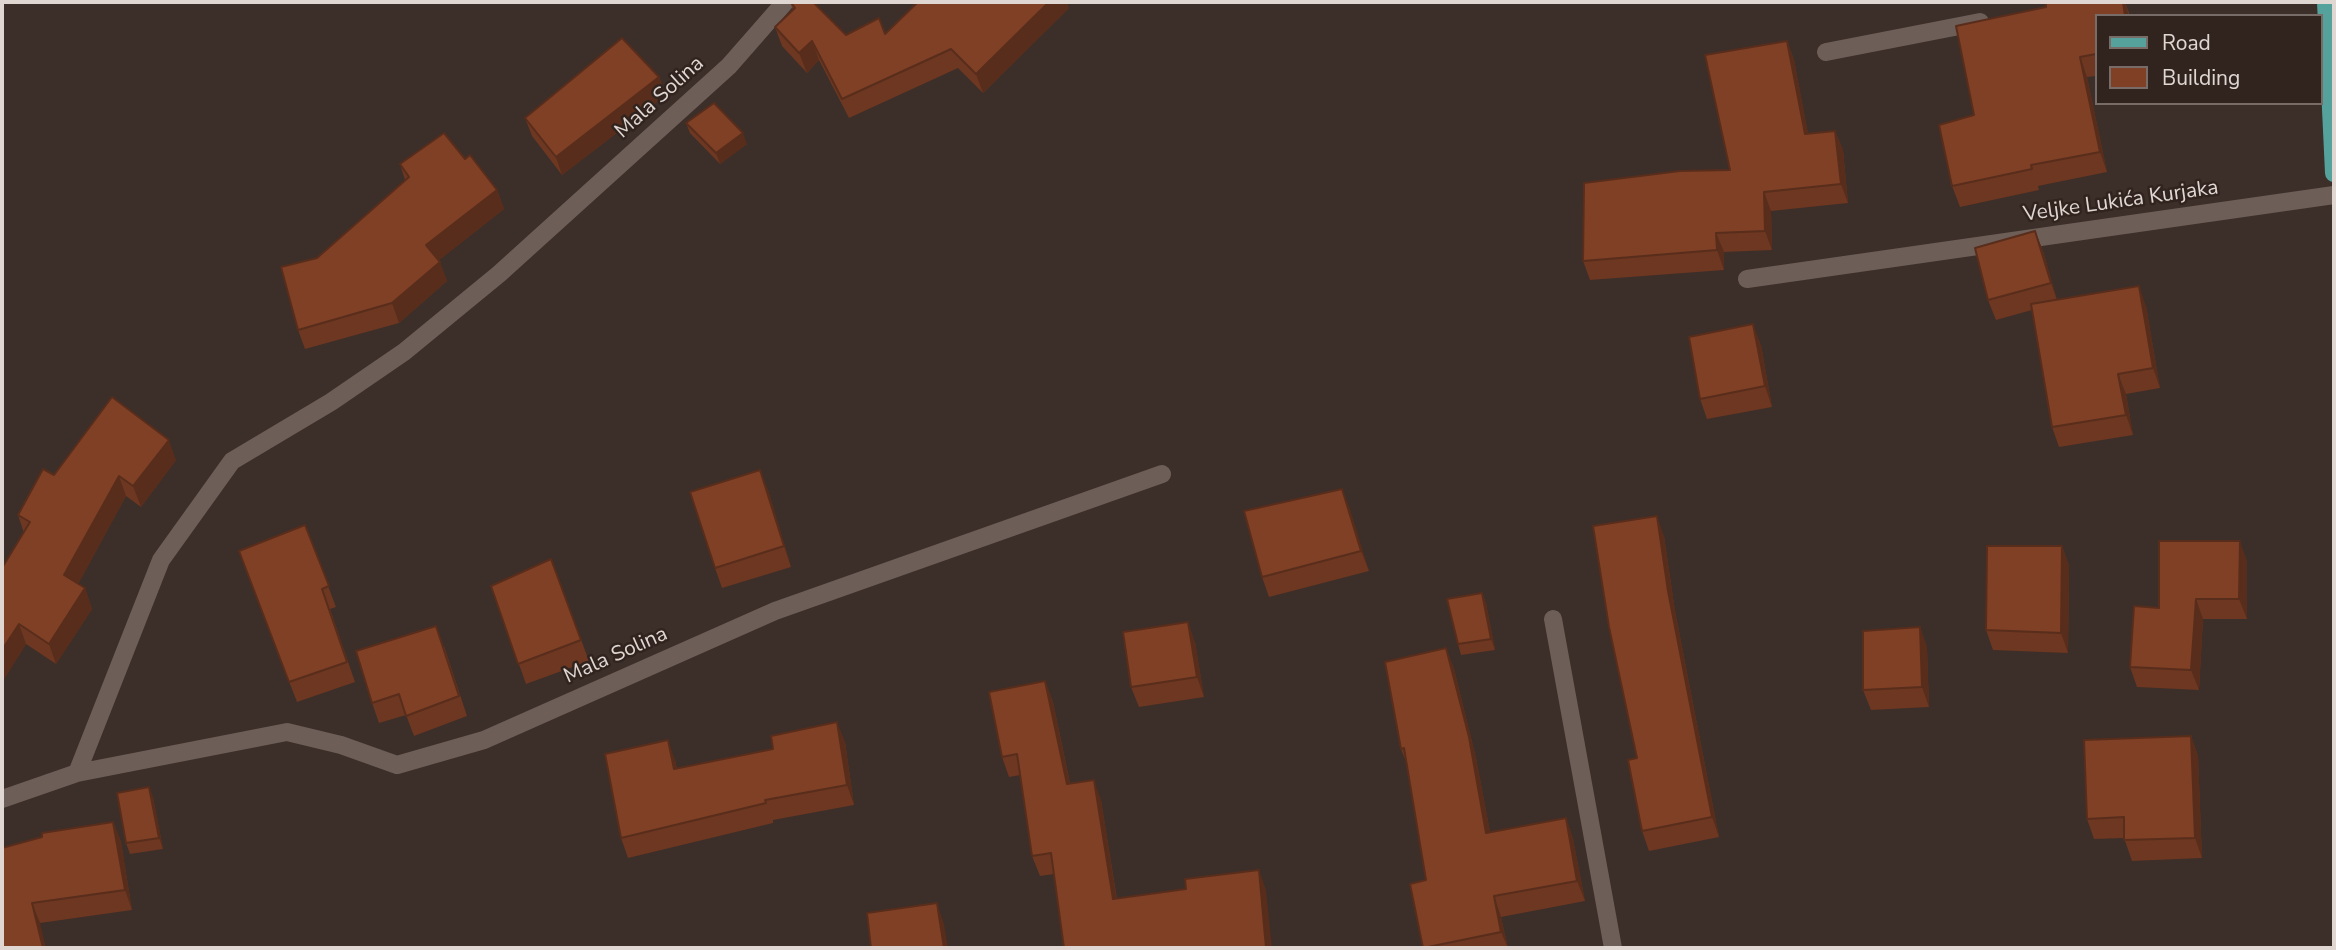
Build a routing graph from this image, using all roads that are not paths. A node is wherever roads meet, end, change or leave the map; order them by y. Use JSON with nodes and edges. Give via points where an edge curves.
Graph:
{"nodes":[{"id":1,"x":785,"y":2,"type":"edge"},
{"id":2,"x":2329,"y":8,"type":"edge"},
{"id":3,"x":2002,"y":18,"type":"edge"},
{"id":4,"x":1826,"y":52,"type":"dead end"},
{"id":5,"x":2334,"y":173,"type":"edge"},
{"id":6,"x":2334,"y":195,"type":"edge"},
{"id":7,"x":1747,"y":279,"type":"dead end"},
{"id":8,"x":1162,"y":474,"type":"dead end"},
{"id":9,"x":1553,"y":619,"type":"dead end"},
{"id":10,"x":76,"y":773,"type":"junction"},
{"id":11,"x":2,"y":799,"type":"edge"},
{"id":12,"x":1613,"y":948,"type":"edge"}],
"edges":[{"from":1,"to":10,"type":"street","name":"Mala Solina","via":[[729,66],[499,274],[393,359],[232,461],[161,560]]},
{"from":2,"to":5,"type":"main road"},
{"from":3,"to":4,"type":"street"},
{"from":6,"to":7,"type":"street","name":"Veljke Lukića Kurjaka"},
{"from":8,"to":10,"type":"street","name":"Mala Solina","via":[[775,611],[484,740],[397,765],[287,732]]},
{"from":9,"to":12,"type":"street"},
{"from":10,"to":11,"type":"street","name":"Mala Solina"}]}
